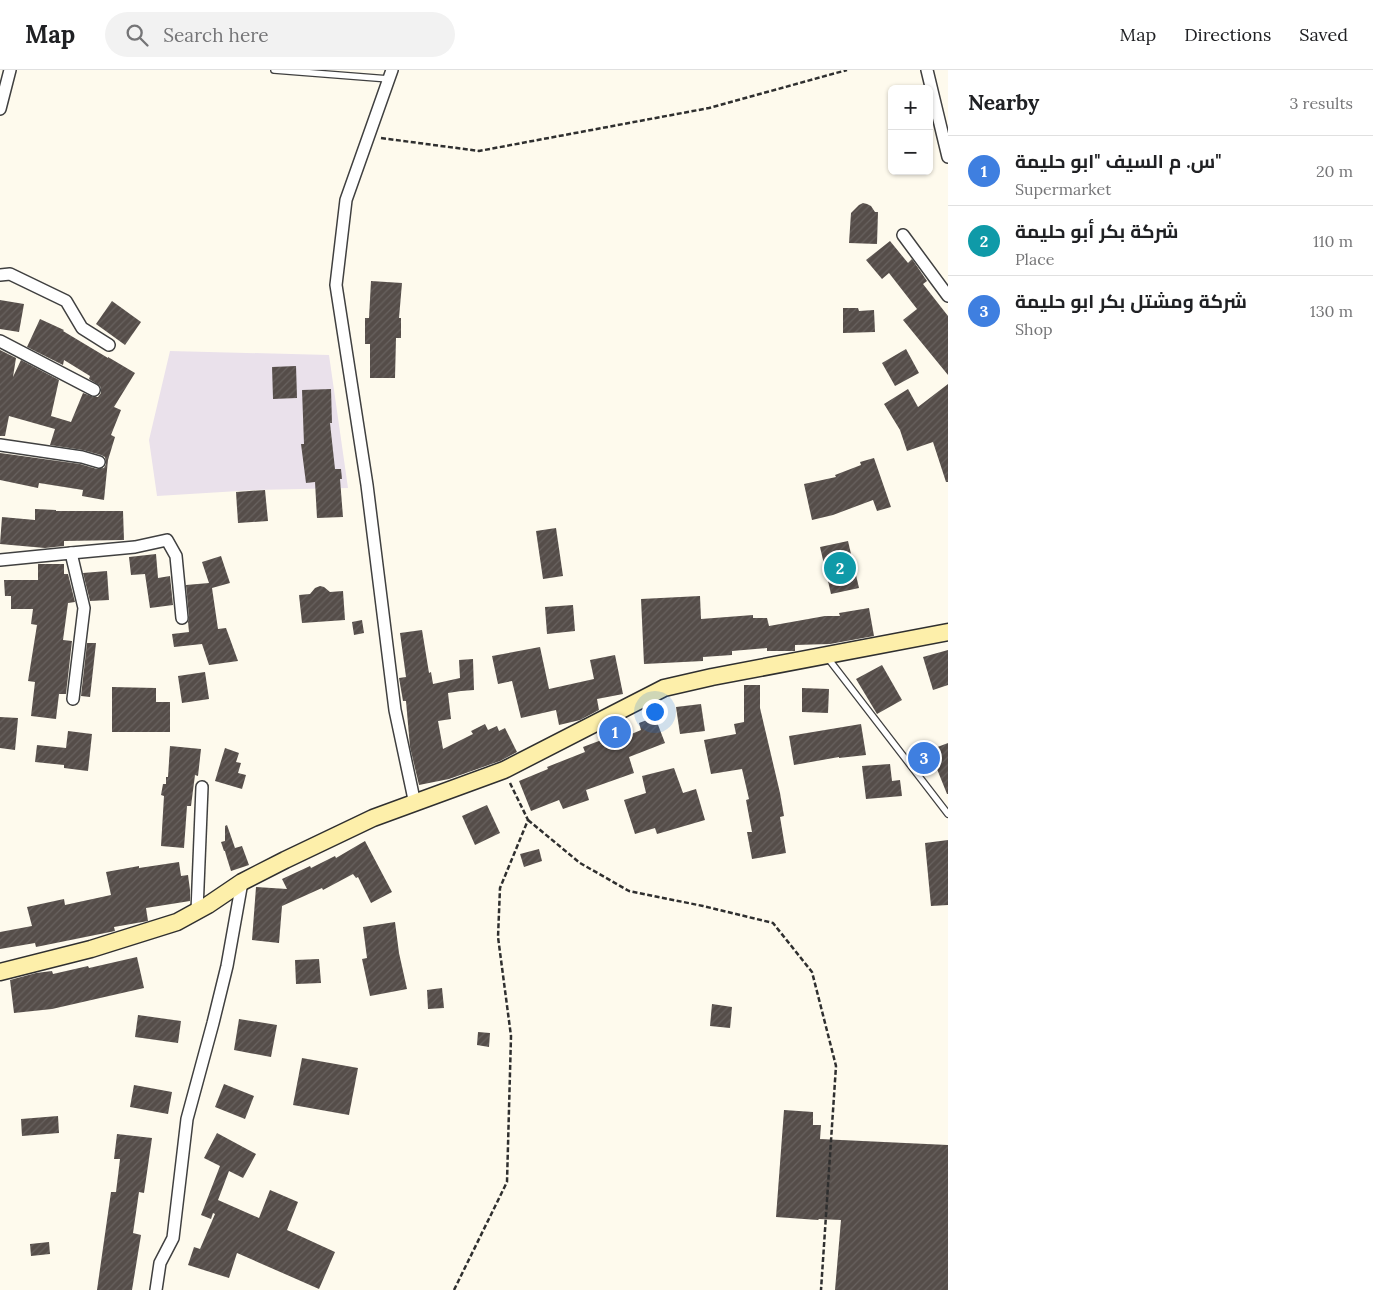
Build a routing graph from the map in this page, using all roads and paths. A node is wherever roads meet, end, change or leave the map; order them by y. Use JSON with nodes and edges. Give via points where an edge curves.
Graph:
{"nodes":[{"id":1,"x":10,"y":70,"type":"edge"},
{"id":2,"x":274,"y":70,"type":"edge"},
{"id":3,"x":847,"y":70,"type":"edge"},
{"id":4,"x":927,"y":70,"type":"edge"},
{"id":5,"x":391,"y":74,"type":"edge"},
{"id":6,"x":0,"y":109,"type":"edge"},
{"id":7,"x":368,"y":136,"type":"junction"},
{"id":8,"x":948,"y":157,"type":"edge"},
{"id":9,"x":903,"y":235,"type":"dead end"},
{"id":10,"x":0,"y":276,"type":"edge"},
{"id":11,"x":948,"y":296,"type":"edge"},
{"id":12,"x":0,"y":341,"type":"edge"},
{"id":13,"x":109,"y":345,"type":"dead end"},
{"id":14,"x":94,"y":390,"type":"dead end"},
{"id":15,"x":0,"y":445,"type":"edge"},
{"id":16,"x":99,"y":462,"type":"dead end"},
{"id":17,"x":71,"y":553,"type":"junction"},
{"id":18,"x":0,"y":560,"type":"edge"},
{"id":19,"x":182,"y":618,"type":"dead end"},
{"id":20,"x":948,"y":632,"type":"edge"},
{"id":21,"x":826,"y":655,"type":"junction"},
{"id":22,"x":73,"y":699,"type":"dead end"},
{"id":23,"x":504,"y":770,"type":"junction"},
{"id":24,"x":202,"y":788,"type":"dead end"},
{"id":25,"x":415,"y":804,"type":"junction"},
{"id":26,"x":948,"y":814,"type":"edge"},
{"id":27,"x":528,"y":820,"type":"junction"},
{"id":28,"x":242,"y":882,"type":"junction"},
{"id":29,"x":197,"y":911,"type":"junction"},
{"id":30,"x":0,"y":972,"type":"edge"},
{"id":31,"x":156,"y":1290,"type":"edge"},
{"id":32,"x":454,"y":1290,"type":"edge"},
{"id":33,"x":821,"y":1290,"type":"edge"}],
"edges":[{"from":1,"to":6,"type":"street"},
{"from":2,"to":5,"type":"lane"},
{"from":3,"to":7,"type":"path","via":[[709,108],[479,151]]},
{"from":4,"to":8,"type":"street"},
{"from":5,"to":7,"type":"street"},
{"from":7,"to":25,"type":"street","via":[[346,200],[336,285],[395,710]]},
{"from":9,"to":11,"type":"street"},
{"from":10,"to":13,"type":"street","via":[[10,274],[66,300],[82,328]]},
{"from":12,"to":14,"type":"street"},
{"from":15,"to":16,"type":"street"},
{"from":17,"to":18,"type":"street"},
{"from":17,"to":19,"type":"street","via":[[135,547],[167,540],[176,556]]},
{"from":17,"to":22,"type":"street","via":[[84,608]]},
{"from":20,"to":21,"type":"street"},
{"from":21,"to":23,"type":"street","via":[[664,688]]},
{"from":21,"to":26,"type":"lane"},
{"from":23,"to":25,"type":"street"},
{"from":23,"to":27,"type":"path"},
{"from":24,"to":29,"type":"street"},
{"from":25,"to":28,"type":"street","via":[[374,818]]},
{"from":27,"to":32,"type":"path","via":[[500,888],[498,937],[510,1036],[507,1182]]},
{"from":27,"to":33,"type":"path","via":[[580,863],[629,892],[773,923],[812,972],[836,1066]]},
{"from":28,"to":29,"type":"street"},
{"from":28,"to":31,"type":"street","via":[[214,1023],[187,1119],[173,1238],[160,1262]]},
{"from":29,"to":30,"type":"street","via":[[178,922],[91,949]]}]}
